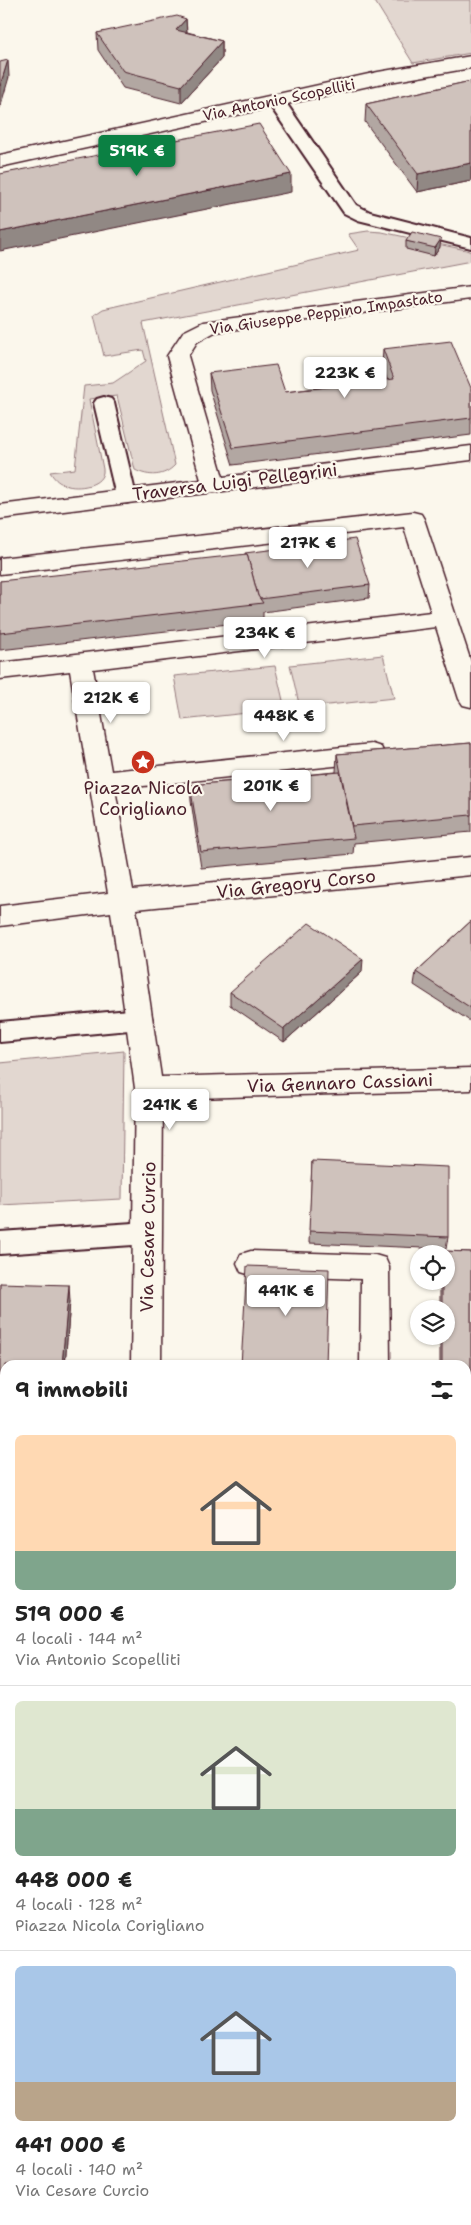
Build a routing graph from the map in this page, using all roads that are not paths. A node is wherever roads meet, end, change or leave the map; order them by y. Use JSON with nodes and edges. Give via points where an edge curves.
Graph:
{"nodes":[{"id":1,"x":471,"y":62,"type":"edge"},
{"id":2,"x":276,"y":100,"type":"junction"},
{"id":3,"x":0,"y":161,"type":"edge"},
{"id":4,"x":471,"y":243,"type":"edge"},
{"id":5,"x":471,"y":293,"type":"edge"},
{"id":6,"x":104,"y":403,"type":"dead end"},
{"id":7,"x":471,"y":453,"type":"edge"},
{"id":8,"x":214,"y":485,"type":"junction"},
{"id":9,"x":126,"y":496,"type":"junction"},
{"id":10,"x":0,"y":512,"type":"edge"},
{"id":11,"x":0,"y":566,"type":"edge"},
{"id":12,"x":445,"y":618,"type":"junction"},
{"id":13,"x":462,"y":641,"type":"edge"},
{"id":14,"x":80,"y":662,"type":"junction"},
{"id":15,"x":0,"y":671,"type":"edge"},
{"id":16,"x":471,"y":699,"type":"edge"},
{"id":17,"x":393,"y":751,"type":"edge"},
{"id":18,"x":101,"y":780,"type":"junction"},
{"id":19,"x":471,"y":866,"type":"edge"},
{"id":20,"x":122,"y":901,"type":"junction"},
{"id":21,"x":0,"y":916,"type":"edge"},
{"id":22,"x":140,"y":1019,"type":"junction"},
{"id":23,"x":0,"y":1032,"type":"edge"},
{"id":24,"x":471,"y":1079,"type":"edge"},
{"id":25,"x":149,"y":1088,"type":"junction"},
{"id":26,"x":148,"y":1233,"type":"junction"},
{"id":27,"x":0,"y":1243,"type":"edge"},
{"id":28,"x":251,"y":1263,"type":"dead end"},
{"id":29,"x":146,"y":1360,"type":"edge"},
{"id":30,"x":375,"y":1360,"type":"edge"}],
"edges":[{"from":1,"to":2,"type":"street","name":"Via Antonio Scopelliti"},
{"from":2,"to":3,"type":"street","name":"Via Antonio Scopelliti"},
{"from":2,"to":4,"type":"lane","via":[[350,209],[364,216]]},
{"from":5,"to":8,"type":"street","name":"Via Giuseppe Peppino Impastato","via":[[210,326],[190,336],[177,356]]},
{"from":6,"to":9,"type":"lane"},
{"from":7,"to":8,"type":"street","name":"Traversa Luigi Pellegrini"},
{"from":8,"to":9,"type":"street","name":"Traversa Luigi Pellegrini"},
{"from":9,"to":10,"type":"street","name":"Traversa Luigi Pellegrini"},
{"from":11,"to":12,"type":"street","via":[[413,519]]},
{"from":12,"to":13,"type":"street"},
{"from":12,"to":14,"type":"street"},
{"from":13,"to":16,"type":"street"},
{"from":14,"to":15,"type":"street"},
{"from":14,"to":18,"type":"street"},
{"from":17,"to":18,"type":"street"},
{"from":18,"to":20,"type":"street"},
{"from":19,"to":20,"type":"street","name":"Via Gregory Corso"},
{"from":20,"to":21,"type":"street"},
{"from":20,"to":22,"type":"street","name":"Via Cesare Curcio"},
{"from":22,"to":23,"type":"lane"},
{"from":22,"to":25,"type":"street","name":"Via Cesare Curcio"},
{"from":24,"to":25,"type":"street","name":"Via Gennaro Cassiani"},
{"from":25,"to":26,"type":"street","name":"Via Cesare Curcio"},
{"from":26,"to":27,"type":"lane"},
{"from":26,"to":29,"type":"street","name":"Via Cesare Curcio"},
{"from":28,"to":30,"type":"street","via":[[375,1267]]}]}
